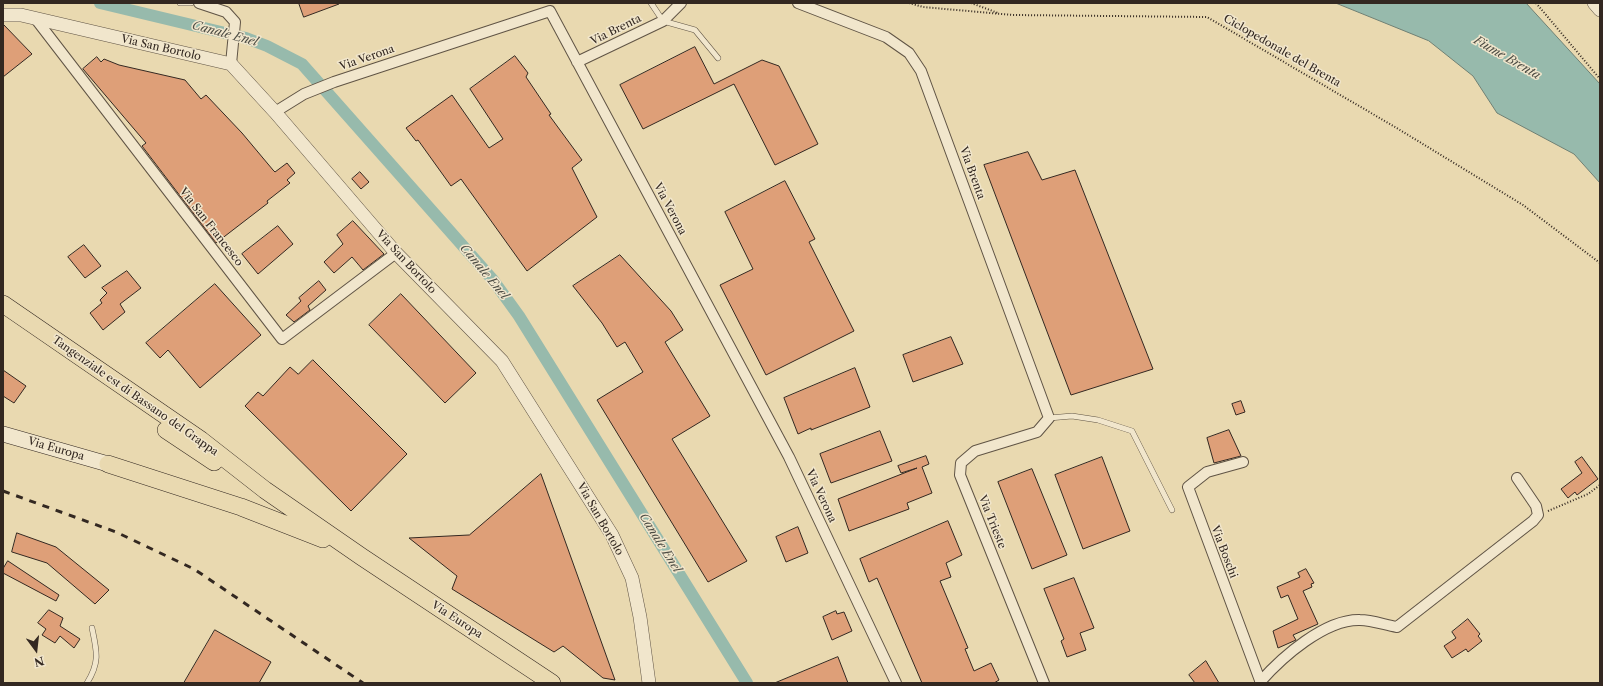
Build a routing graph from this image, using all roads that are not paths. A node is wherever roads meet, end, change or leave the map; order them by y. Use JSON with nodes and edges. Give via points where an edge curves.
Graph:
{"nodes":[{"id":1,"x":180,"y":3,"type":"edge"},
{"id":2,"x":191,"y":3,"type":"edge"},
{"id":3,"x":199,"y":3,"type":"edge"},
{"id":4,"x":651,"y":3,"type":"edge"},
{"id":5,"x":682,"y":3,"type":"edge"},
{"id":6,"x":798,"y":3,"type":"edge"},
{"id":7,"x":1594,"y":3,"type":"edge"},
{"id":8,"x":549,"y":7,"type":"edge"},
{"id":9,"x":1600,"y":10,"type":"edge"},
{"id":10,"x":3,"y":15,"type":"edge"},
{"id":11,"x":35,"y":18,"type":"junction"},
{"id":12,"x":663,"y":20,"type":"junction"},
{"id":13,"x":718,"y":58,"type":"dead end"},
{"id":14,"x":577,"y":62,"type":"junction"},
{"id":15,"x":231,"y":64,"type":"junction"},
{"id":16,"x":275,"y":112,"type":"junction"},
{"id":17,"x":396,"y":253,"type":"junction"},
{"id":18,"x":4,"y":308,"type":"edge"},
{"id":19,"x":1050,"y":418,"type":"junction"},
{"id":20,"x":3,"y":434,"type":"edge"},
{"id":21,"x":1243,"y":462,"type":"dead end"},
{"id":22,"x":108,"y":464,"type":"joint"},
{"id":23,"x":1517,"y":478,"type":"dead end"},
{"id":24,"x":1172,"y":510,"type":"dead end"},
{"id":25,"x":362,"y":557,"type":"junction"},
{"id":26,"x":92,"y":628,"type":"dead end"},
{"id":27,"x":1261,"y":682,"type":"edge"},
{"id":28,"x":87,"y":683,"type":"edge"},
{"id":29,"x":552,"y":683,"type":"edge"},
{"id":30,"x":648,"y":683,"type":"edge"},
{"id":31,"x":896,"y":683,"type":"edge"},
{"id":32,"x":1044,"y":683,"type":"edge"}],
"edges":[{"from":1,"to":2,"type":"lane"},
{"from":3,"to":15,"type":"street","via":[[226,12],[235,22]]},
{"from":4,"to":12,"type":"lane"},
{"from":5,"to":12,"type":"street","name":"Via Brenta"},
{"from":6,"to":19,"type":"street","name":"Via Brenta","via":[[886,37],[909,53],[921,71]]},
{"from":7,"to":9,"type":"street"},
{"from":8,"to":14,"type":"street","name":"Via Verona"},
{"from":8,"to":16,"type":"street","name":"Via Verona","via":[[334,82],[304,94]]},
{"from":10,"to":11,"type":"street","name":"Via San Bortolo"},
{"from":11,"to":15,"type":"street","name":"Via San Bortolo"},
{"from":11,"to":17,"type":"street","name":"Via San Francesco","via":[[282,338]]},
{"from":12,"to":13,"type":"lane","via":[[695,30]]},
{"from":12,"to":14,"type":"street","name":"Via Brenta"},
{"from":14,"to":31,"type":"street","name":"Via Verona","via":[[789,457]]},
{"from":15,"to":16,"type":"street","name":"Via San Bortolo"},
{"from":16,"to":17,"type":"street","name":"Via San Bortolo"},
{"from":17,"to":30,"type":"street","name":"Via San Bortolo","via":[[502,361],[612,535],[632,578],[640,617]]},
{"from":18,"to":25,"type":"highway","name":"Tangenziale est di Bassano del Grappa","via":[[204,456],[265,490]]},
{"from":19,"to":24,"type":"lane","via":[[1072,416],[1098,420],[1132,431]]},
{"from":19,"to":32,"type":"street","name":"Via Trieste","via":[[1037,432],[975,451],[961,463],[960,476]]},
{"from":20,"to":22,"type":"main road","name":"Via Europa"},
{"from":21,"to":27,"type":"street","name":"Via Boschi","via":[[1207,472],[1188,488]]},
{"from":22,"to":25,"type":"highway","via":[[248,509]]},
{"from":23,"to":27,"type":"street","via":[[1536,506],[1538,515],[1472,570],[1397,626],[1351,620],[1330,628],[1277,663]]},
{"from":25,"to":29,"type":"highway","name":"Via Europa"},
{"from":26,"to":28,"type":"lane","via":[[98,654],[95,670]]}]}
